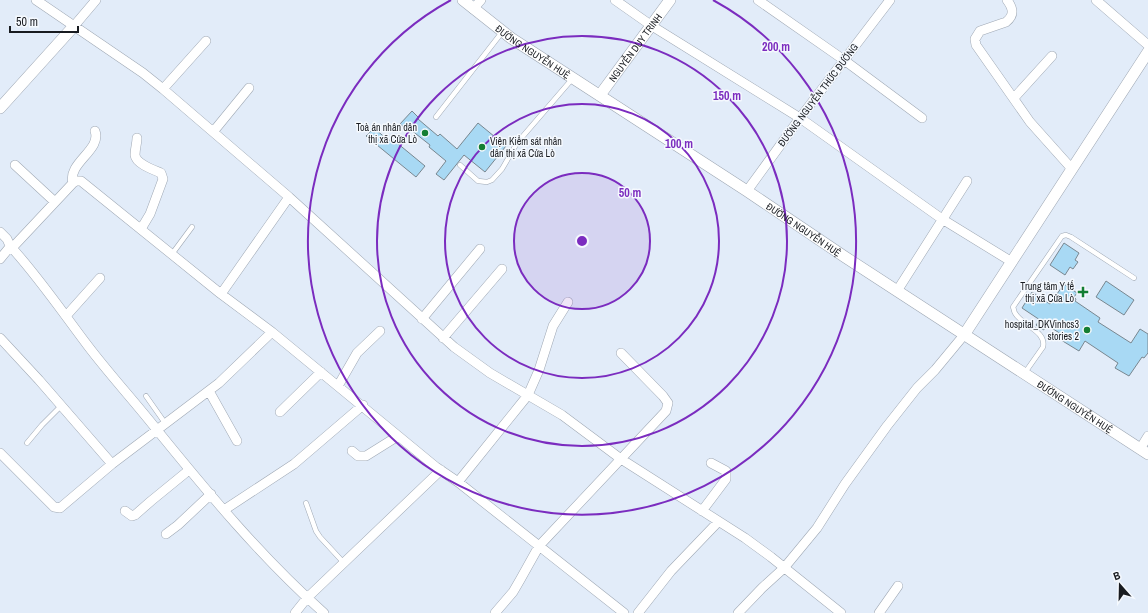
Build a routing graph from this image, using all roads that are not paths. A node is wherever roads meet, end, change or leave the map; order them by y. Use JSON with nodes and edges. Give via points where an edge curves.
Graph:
{"nodes":[{"id":1,"x":36,"y":0,"type":"edge"},
{"id":2,"x":96,"y":0,"type":"edge"},
{"id":3,"x":463,"y":0,"type":"edge"},
{"id":4,"x":481,"y":0,"type":"edge"},
{"id":5,"x":615,"y":0,"type":"edge"},
{"id":6,"x":670,"y":0,"type":"edge"},
{"id":7,"x":758,"y":0,"type":"edge"},
{"id":8,"x":1007,"y":0,"type":"edge"},
{"id":9,"x":1096,"y":0,"type":"edge"},
{"id":10,"x":888,"y":1,"type":"edge"},
{"id":11,"x":473,"y":9,"type":"junction"},
{"id":12,"x":74,"y":26,"type":"junction"},
{"id":13,"x":652,"y":26,"type":"junction"},
{"id":14,"x":503,"y":31,"type":"junction"},
{"id":15,"x":206,"y":41,"type":"dead end"},
{"id":16,"x":1148,"y":45,"type":"edge"},
{"id":17,"x":1148,"y":52,"type":"edge"},
{"id":18,"x":1052,"y":56,"type":"dead end"},
{"id":19,"x":844,"y":60,"type":"junction"},
{"id":20,"x":573,"y":78,"type":"junction"},
{"id":21,"x":163,"y":88,"type":"junction"},
{"id":22,"x":249,"y":88,"type":"dead end"},
{"id":23,"x":600,"y":95,"type":"junction"},
{"id":24,"x":1014,"y":98,"type":"junction"},
{"id":25,"x":0,"y":108,"type":"edge"},
{"id":26,"x":436,"y":117,"type":"dead end"},
{"id":27,"x":800,"y":118,"type":"junction"},
{"id":28,"x":922,"y":118,"type":"dead end"},
{"id":29,"x":95,"y":131,"type":"dead end"},
{"id":30,"x":213,"y":132,"type":"junction"},
{"id":31,"x":137,"y":138,"type":"dead end"},
{"id":32,"x":15,"y":165,"type":"dead end"},
{"id":33,"x":460,"y":165,"type":"dead end"},
{"id":34,"x":1072,"y":169,"type":"junction"},
{"id":35,"x":967,"y":181,"type":"dead end"},
{"id":36,"x":73,"y":183,"type":"junction"},
{"id":37,"x":747,"y":190,"type":"junction"},
{"id":38,"x":288,"y":197,"type":"junction"},
{"id":39,"x":55,"y":202,"type":"junction"},
{"id":40,"x":942,"y":219,"type":"junction"},
{"id":41,"x":192,"y":227,"type":"dead end"},
{"id":42,"x":141,"y":229,"type":"junction"},
{"id":43,"x":0,"y":232,"type":"edge"},
{"id":44,"x":12,"y":248,"type":"junction"},
{"id":45,"x":480,"y":249,"type":"dead end"},
{"id":46,"x":172,"y":254,"type":"junction"},
{"id":47,"x":0,"y":259,"type":"edge"},
{"id":48,"x":1012,"y":262,"type":"junction"},
{"id":49,"x":502,"y":268,"type":"dead end"},
{"id":50,"x":100,"y":278,"type":"dead end"},
{"id":51,"x":1134,"y":278,"type":"dead end"},
{"id":52,"x":897,"y":291,"type":"junction"},
{"id":53,"x":221,"y":294,"type":"junction"},
{"id":54,"x":568,"y":302,"type":"dead end"},
{"id":55,"x":66,"y":316,"type":"junction"},
{"id":56,"x":422,"y":319,"type":"junction"},
{"id":57,"x":380,"y":331,"type":"dead end"},
{"id":58,"x":272,"y":332,"type":"junction"},
{"id":59,"x":964,"y":335,"type":"junction"},
{"id":60,"x":0,"y":338,"type":"edge"},
{"id":61,"x":443,"y":338,"type":"junction"},
{"id":62,"x":621,"y":353,"type":"dead end"},
{"id":63,"x":321,"y":372,"type":"junction"},
{"id":64,"x":1024,"y":374,"type":"junction"},
{"id":65,"x":338,"y":386,"type":"junction"},
{"id":66,"x":209,"y":391,"type":"junction"},
{"id":67,"x":528,"y":394,"type":"junction"},
{"id":68,"x":146,"y":396,"type":"dead end"},
{"id":69,"x":363,"y":405,"type":"junction"},
{"id":70,"x":61,"y":406,"type":"junction"},
{"id":71,"x":280,"y":412,"type":"dead end"},
{"id":72,"x":164,"y":423,"type":"junction"},
{"id":73,"x":157,"y":429,"type":"junction"},
{"id":74,"x":398,"y":436,"type":"junction"},
{"id":75,"x":1148,"y":436,"type":"edge"},
{"id":76,"x":237,"y":441,"type":"dead end"},
{"id":77,"x":27,"y":443,"type":"dead end"},
{"id":78,"x":352,"y":451,"type":"dead end"},
{"id":79,"x":1144,"y":451,"type":"edge"},
{"id":80,"x":0,"y":453,"type":"edge"},
{"id":81,"x":621,"y":459,"type":"junction"},
{"id":82,"x":711,"y":463,"type":"dead end"},
{"id":83,"x":112,"y":464,"type":"junction"},
{"id":84,"x":190,"y":470,"type":"junction"},
{"id":85,"x":441,"y":470,"type":"junction"},
{"id":86,"x":458,"y":482,"type":"junction"},
{"id":87,"x":211,"y":494,"type":"junction"},
{"id":88,"x":306,"y":503,"type":"dead end"},
{"id":89,"x":224,"y":510,"type":"junction"},
{"id":90,"x":125,"y":511,"type":"dead end"},
{"id":91,"x":702,"y":511,"type":"junction"},
{"id":92,"x":718,"y":522,"type":"junction"},
{"id":93,"x":166,"y":534,"type":"dead end"},
{"id":94,"x":539,"y":546,"type":"junction"},
{"id":95,"x":344,"y":563,"type":"junction"},
{"id":96,"x":784,"y":568,"type":"junction"},
{"id":97,"x":898,"y":586,"type":"dead end"},
{"id":98,"x":307,"y":598,"type":"junction"},
{"id":99,"x":295,"y":613,"type":"edge"},
{"id":100,"x":324,"y":613,"type":"edge"},
{"id":101,"x":495,"y":613,"type":"edge"},
{"id":102,"x":624,"y":613,"type":"edge"},
{"id":103,"x":638,"y":613,"type":"edge"},
{"id":104,"x":738,"y":613,"type":"edge"},
{"id":105,"x":841,"y":613,"type":"edge"},
{"id":106,"x":879,"y":613,"type":"edge"}],
"edges":[{"from":1,"to":12,"type":"street"},
{"from":2,"to":12,"type":"street"},
{"from":3,"to":11,"type":"street","name":"ĐƯỜNG NGUYỄN HUỆ"},
{"from":4,"to":11,"type":"street"},
{"from":5,"to":13,"type":"street"},
{"from":6,"to":13,"type":"street","name":"NGUYỄN DUY TRINH"},
{"from":7,"to":19,"type":"street"},
{"from":8,"to":24,"type":"street","via":[[1013,10],[1009,19],[983,29],[975,39],[982,55]]},
{"from":9,"to":16,"type":"street"},
{"from":10,"to":19,"type":"street","name":"ĐƯỜNG NGUYỄN THỨC ĐƯỜNG"},
{"from":11,"to":14,"type":"street","name":"ĐƯỜNG NGUYỄN HUỆ"},
{"from":12,"to":21,"type":"street"},
{"from":12,"to":25,"type":"street"},
{"from":13,"to":23,"type":"street","name":"NGUYỄN DUY TRINH"},
{"from":13,"to":27,"type":"street"},
{"from":14,"to":20,"type":"street","name":"ĐƯỜNG NGUYỄN HUỆ"},
{"from":14,"to":26,"type":"lane"},
{"from":15,"to":21,"type":"street"},
{"from":17,"to":34,"type":"street"},
{"from":18,"to":24,"type":"street"},
{"from":19,"to":27,"type":"street","name":"ĐƯỜNG NGUYỄN THỨC ĐƯỜNG"},
{"from":19,"to":28,"type":"street"},
{"from":20,"to":23,"type":"street","name":"ĐƯỜNG NGUYỄN HUỆ"},
{"from":20,"to":33,"type":"lane","via":[[517,143],[492,180],[478,180]]},
{"from":21,"to":30,"type":"street"},
{"from":22,"to":30,"type":"street"},
{"from":23,"to":37,"type":"street","name":"ĐƯỜNG NGUYỄN HUỆ"},
{"from":24,"to":34,"type":"street","via":[[1030,122]]},
{"from":27,"to":37,"type":"street","name":"ĐƯỜNG NGUYỄN THỨC ĐƯỜNG"},
{"from":27,"to":40,"type":"street"},
{"from":29,"to":36,"type":"street","via":[[96,138],[93,144],[74,169]]},
{"from":30,"to":38,"type":"street"},
{"from":31,"to":42,"type":"street","via":[[136,158],[161,173],[163,179],[150,214]]},
{"from":32,"to":39,"type":"street"},
{"from":34,"to":48,"type":"street"},
{"from":35,"to":40,"type":"street"},
{"from":36,"to":39,"type":"street"},
{"from":36,"to":42,"type":"street","via":[[81,180],[86,183]]},
{"from":37,"to":52,"type":"street","name":"ĐƯỜNG NGUYỄN HUỆ"},
{"from":38,"to":53,"type":"street"},
{"from":38,"to":56,"type":"street"},
{"from":39,"to":44,"type":"street"},
{"from":40,"to":48,"type":"street"},
{"from":40,"to":52,"type":"street"},
{"from":41,"to":46,"type":"lane"},
{"from":42,"to":46,"type":"street"},
{"from":43,"to":44,"type":"street"},
{"from":44,"to":47,"type":"street"},
{"from":44,"to":55,"type":"street"},
{"from":45,"to":56,"type":"street"},
{"from":46,"to":53,"type":"street"},
{"from":48,"to":59,"type":"street"},
{"from":49,"to":61,"type":"street"},
{"from":50,"to":55,"type":"street"},
{"from":51,"to":64,"type":"lane","via":[[1071,237],[1062,236],[1014,307],[1015,314],[1041,336],[1044,343]]},
{"from":52,"to":59,"type":"street","name":"ĐƯỜNG NGUYỄN HUỆ"},
{"from":53,"to":58,"type":"street"},
{"from":54,"to":67,"type":"street","via":[[551,331],[539,370]]},
{"from":55,"to":73,"type":"street","via":[[118,384]]},
{"from":56,"to":61,"type":"street"},
{"from":57,"to":65,"type":"street","via":[[358,353]]},
{"from":58,"to":63,"type":"street"},
{"from":58,"to":66,"type":"street"},
{"from":59,"to":64,"type":"street","name":"ĐƯỜNG NGUYỄN HUỆ"},
{"from":59,"to":96,"type":"street","via":[[887,426],[844,484],[816,528]]},
{"from":60,"to":70,"type":"street"},
{"from":61,"to":67,"type":"street","via":[[490,373]]},
{"from":62,"to":81,"type":"street","via":[[663,396],[668,407]]},
{"from":63,"to":65,"type":"street"},
{"from":63,"to":71,"type":"street"},
{"from":64,"to":79,"type":"street","name":"ĐƯỜNG NGUYỄN HUỆ"},
{"from":65,"to":69,"type":"street"},
{"from":66,"to":72,"type":"street"},
{"from":66,"to":76,"type":"street"},
{"from":67,"to":81,"type":"street"},
{"from":67,"to":86,"type":"street"},
{"from":68,"to":72,"type":"lane"},
{"from":69,"to":74,"type":"street"},
{"from":69,"to":89,"type":"street","via":[[294,464]]},
{"from":70,"to":77,"type":"lane"},
{"from":70,"to":83,"type":"street"},
{"from":72,"to":73,"type":"street"},
{"from":73,"to":83,"type":"street"},
{"from":73,"to":84,"type":"street"},
{"from":74,"to":78,"type":"street","via":[[366,456],[358,456]]},
{"from":74,"to":85,"type":"street"},
{"from":75,"to":79,"type":"street"},
{"from":80,"to":83,"type":"street","via":[[54,507],[58,508]]},
{"from":81,"to":91,"type":"street"},
{"from":81,"to":94,"type":"street"},
{"from":82,"to":91,"type":"street","via":[[726,471],[727,476]]},
{"from":84,"to":87,"type":"street"},
{"from":84,"to":90,"type":"street","via":[[135,516]]},
{"from":85,"to":86,"type":"street"},
{"from":85,"to":95,"type":"street"},
{"from":86,"to":94,"type":"street"},
{"from":87,"to":89,"type":"street"},
{"from":87,"to":93,"type":"street"},
{"from":88,"to":95,"type":"lane","via":[[320,538]]},
{"from":89,"to":98,"type":"street","via":[[280,573]]},
{"from":91,"to":92,"type":"street"},
{"from":92,"to":96,"type":"street","via":[[758,547]]},
{"from":92,"to":103,"type":"street","via":[[671,571]]},
{"from":94,"to":101,"type":"street","via":[[516,586]]},
{"from":94,"to":102,"type":"street"},
{"from":95,"to":98,"type":"street"},
{"from":96,"to":104,"type":"street"},
{"from":96,"to":105,"type":"street"},
{"from":97,"to":106,"type":"street"},
{"from":98,"to":99,"type":"street"},
{"from":98,"to":100,"type":"street"}]}
